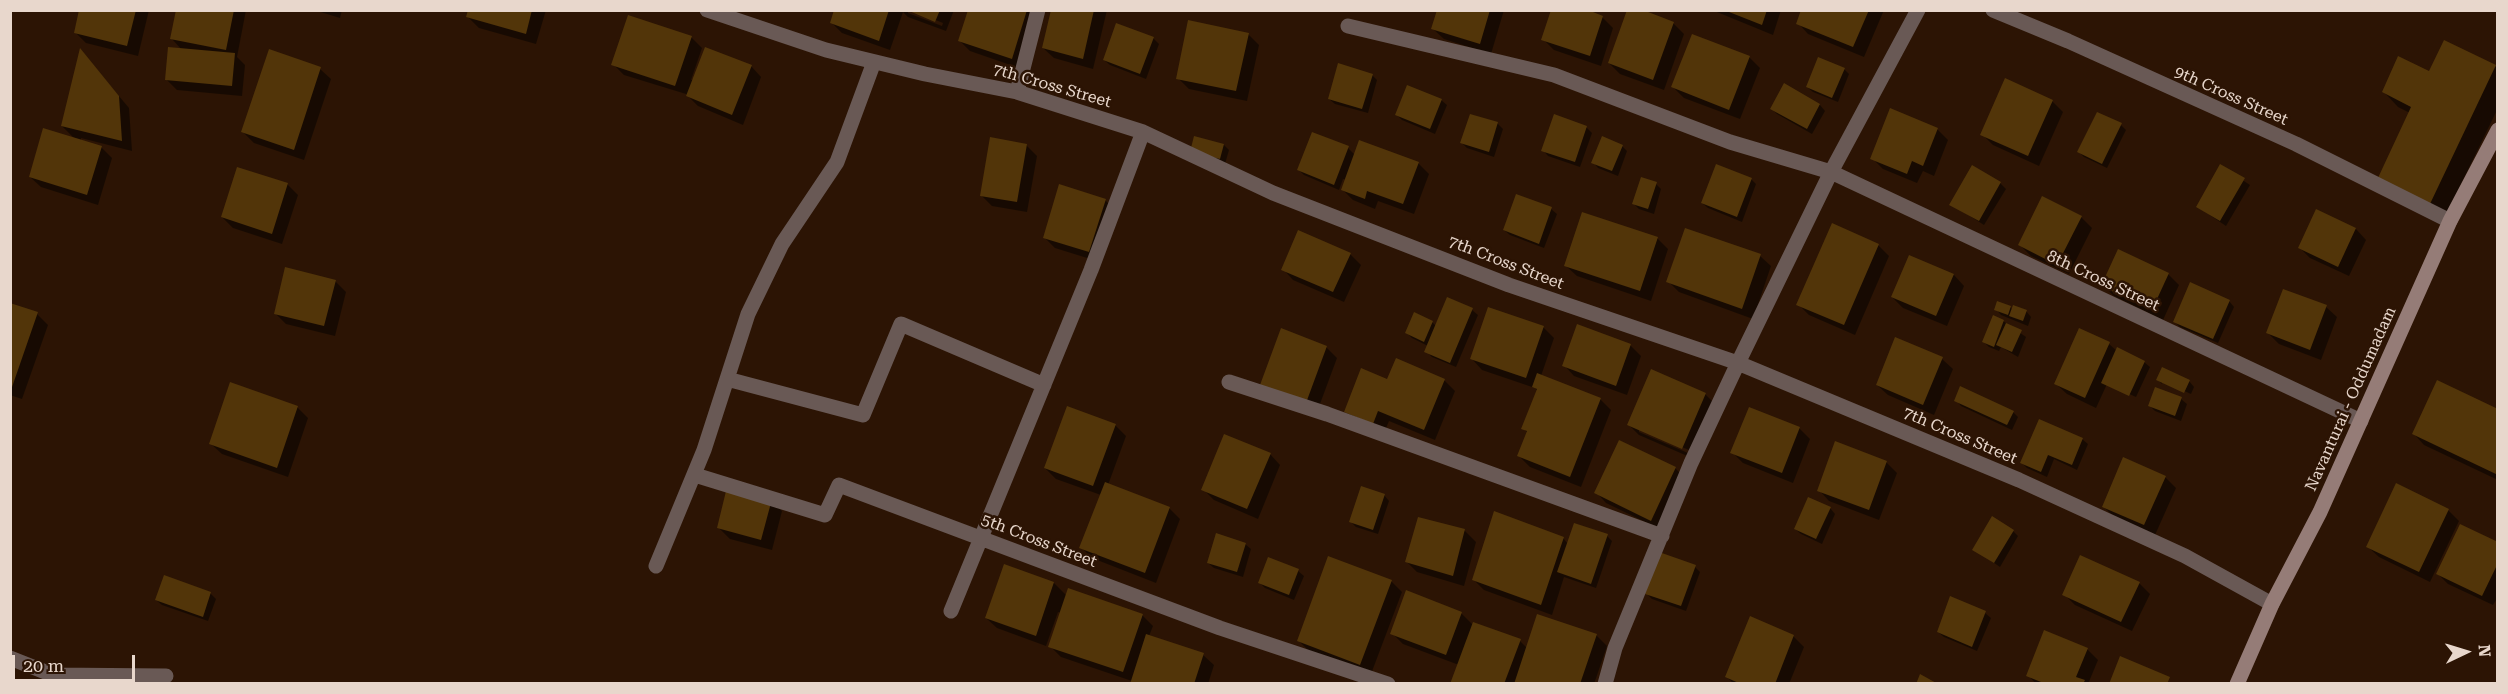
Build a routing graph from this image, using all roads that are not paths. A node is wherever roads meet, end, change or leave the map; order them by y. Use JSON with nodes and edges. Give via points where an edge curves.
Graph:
{"nodes":[{"id":1,"x":707,"y":10,"type":"edge"},
{"id":2,"x":1038,"y":10,"type":"edge"},
{"id":3,"x":1918,"y":10,"type":"edge"},
{"id":4,"x":1993,"y":10,"type":"edge"},
{"id":5,"x":1348,"y":26,"type":"dead end"},
{"id":6,"x":874,"y":62,"type":"junction"},
{"id":7,"x":1017,"y":92,"type":"junction"},
{"id":8,"x":2498,"y":130,"type":"edge"},
{"id":9,"x":1143,"y":132,"type":"junction"},
{"id":10,"x":1831,"y":172,"type":"junction"},
{"id":11,"x":2450,"y":221,"type":"junction"},
{"id":12,"x":1738,"y":363,"type":"junction"},
{"id":13,"x":727,"y":379,"type":"junction"},
{"id":14,"x":1229,"y":382,"type":"dead end"},
{"id":15,"x":1044,"y":385,"type":"junction"},
{"id":16,"x":2361,"y":421,"type":"junction"},
{"id":17,"x":695,"y":475,"type":"junction"},
{"id":18,"x":1662,"y":536,"type":"junction"},
{"id":19,"x":981,"y":539,"type":"junction"},
{"id":20,"x":656,"y":566,"type":"dead end"},
{"id":21,"x":2272,"y":604,"type":"junction"},
{"id":22,"x":951,"y":611,"type":"dead end"},
{"id":23,"x":10,"y":658,"type":"edge"},
{"id":24,"x":166,"y":676,"type":"dead end"},
{"id":25,"x":1388,"y":684,"type":"edge"},
{"id":26,"x":1605,"y":684,"type":"edge"},
{"id":27,"x":2237,"y":684,"type":"edge"}],
"edges":[{"from":1,"to":6,"type":"street","name":"7th Cross Street","via":[[825,50]]},
{"from":2,"to":7,"type":"street"},
{"from":3,"to":10,"type":"street"},
{"from":4,"to":11,"type":"street","name":"9th Cross Street","via":[[2296,144]]},
{"from":5,"to":10,"type":"street","name":"8th Cross Street","via":[[1554,75],[1730,142]]},
{"from":6,"to":7,"type":"street","name":"7th Cross Street"},
{"from":6,"to":13,"type":"street","via":[[837,162],[782,244],[748,314]]},
{"from":7,"to":9,"type":"street","name":"7th Cross Street"},
{"from":8,"to":11,"type":"main road","name":"Navanturai - Oddumadam"},
{"from":9,"to":12,"type":"street","name":"7th Cross Street","via":[[1273,193],[1509,285]]},
{"from":9,"to":15,"type":"street"},
{"from":10,"to":12,"type":"street"},
{"from":10,"to":16,"type":"street","name":"8th Cross Street"},
{"from":11,"to":16,"type":"main road","name":"Navanturai - Oddumadam"},
{"from":12,"to":18,"type":"street"},
{"from":12,"to":21,"type":"street","name":"7th Cross Street","via":[[2029,485],[2185,556]]},
{"from":13,"to":15,"type":"street","via":[[863,415],[901,324]]},
{"from":13,"to":17,"type":"street"},
{"from":14,"to":18,"type":"street"},
{"from":15,"to":19,"type":"street"},
{"from":16,"to":21,"type":"main road","name":"Navanturai - Oddumadam"},
{"from":17,"to":19,"type":"street","name":"5th Cross Street","via":[[825,515],[839,485]]},
{"from":17,"to":20,"type":"street"},
{"from":18,"to":26,"type":"street","via":[[1615,648]]},
{"from":19,"to":22,"type":"street"},
{"from":19,"to":25,"type":"street","name":"5th Cross Street","via":[[1220,628]]},
{"from":21,"to":27,"type":"main road","name":"Navanturai - Oddumadam"},
{"from":23,"to":24,"type":"street","via":[[53,675]]}]}
